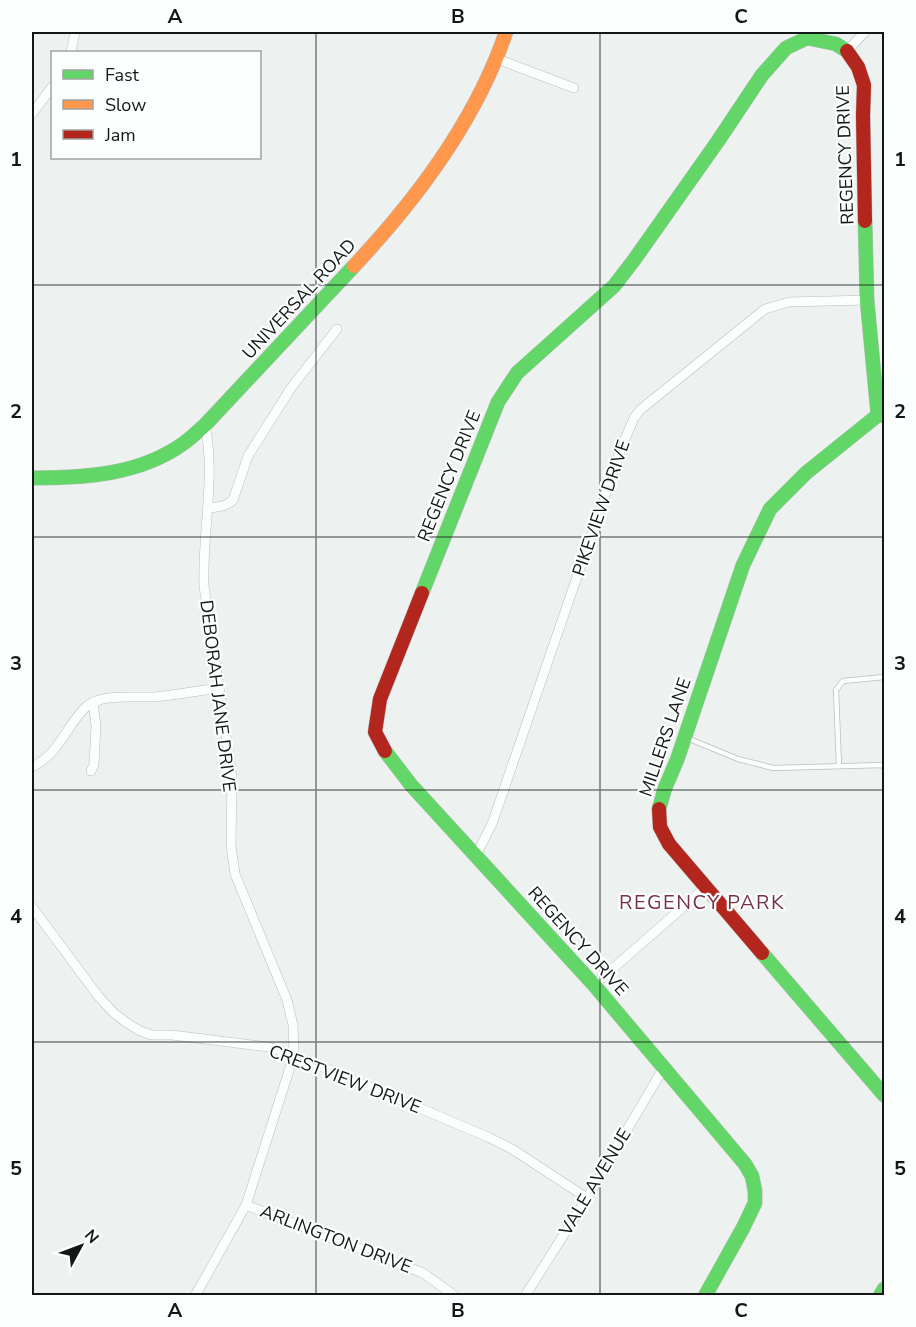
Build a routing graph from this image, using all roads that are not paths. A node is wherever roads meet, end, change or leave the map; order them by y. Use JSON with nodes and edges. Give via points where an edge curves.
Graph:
{"nodes":[{"id":1,"x":75,"y":32,"type":"edge"},
{"id":2,"x":506,"y":32,"type":"edge"},
{"id":3,"x":865,"y":32,"type":"edge"},
{"id":4,"x":71,"y":51,"type":"edge"},
{"id":5,"x":847,"y":51,"type":"junction"},
{"id":6,"x":497,"y":59,"type":"junction"},
{"id":7,"x":51,"y":88,"type":"edge"},
{"id":8,"x":574,"y":88,"type":"dead end"},
{"id":9,"x":32,"y":114,"type":"edge"},
{"id":10,"x":867,"y":300,"type":"junction"},
{"id":11,"x":337,"y":329,"type":"dead end"},
{"id":12,"x":881,"y":413,"type":"edge"},
{"id":13,"x":205,"y":424,"type":"junction"},
{"id":14,"x":32,"y":478,"type":"edge"},
{"id":15,"x":208,"y":508,"type":"junction"},
{"id":16,"x":885,"y":677,"type":"edge"},
{"id":17,"x":219,"y":688,"type":"junction"},
{"id":18,"x":93,"y":703,"type":"junction"},
{"id":19,"x":684,"y":737,"type":"junction"},
{"id":20,"x":884,"y":765,"type":"edge"},
{"id":21,"x":839,"y":766,"type":"junction"},
{"id":22,"x":32,"y":767,"type":"edge"},
{"id":23,"x":91,"y":771,"type":"dead end"},
{"id":24,"x":476,"y":855,"type":"junction"},
{"id":25,"x":706,"y":887,"type":"junction"},
{"id":26,"x":32,"y":907,"type":"edge"},
{"id":27,"x":594,"y":985,"type":"junction"},
{"id":28,"x":294,"y":1055,"type":"junction"},
{"id":29,"x":664,"y":1067,"type":"junction"},
{"id":30,"x":885,"y":1095,"type":"edge"},
{"id":31,"x":587,"y":1198,"type":"junction"},
{"id":32,"x":246,"y":1205,"type":"junction"},
{"id":33,"x":885,"y":1289,"type":"edge"},
{"id":34,"x":195,"y":1296,"type":"edge"},
{"id":35,"x":455,"y":1296,"type":"edge"},
{"id":36,"x":525,"y":1296,"type":"edge"},
{"id":37,"x":705,"y":1296,"type":"edge"},
{"id":38,"x":880,"y":1296,"type":"edge"}],
"edges":[{"from":1,"to":4,"type":"street"},
{"from":2,"to":6,"type":"street","name":"UNIVERSAL ROAD"},
{"from":3,"to":5,"type":"street"},
{"from":5,"to":10,"type":"street","name":"REGENCY DRIVE","via":[[864,85]]},
{"from":5,"to":24,"type":"street","name":"REGENCY DRIVE","via":[[836,44],[807,38],[786,48],[762,75],[614,286],[517,373],[498,402],[380,699],[375,732],[411,786]]},
{"from":6,"to":8,"type":"street"},
{"from":6,"to":13,"type":"street","name":"UNIVERSAL ROAD","via":[[461,127],[402,214]]},
{"from":7,"to":9,"type":"street"},
{"from":10,"to":12,"type":"street","name":"REGENCY DRIVE"},
{"from":10,"to":24,"type":"street","name":"PIKEVIEW DRIVE","via":[[789,302],[765,309],[634,418],[492,824]]},
{"from":11,"to":15,"type":"street","via":[[291,388],[248,456],[233,500]]},
{"from":12,"to":19,"type":"street","name":"MILLERS LANE","via":[[806,473],[770,509],[743,565]]},
{"from":13,"to":14,"type":"street","name":"UNIVERSAL ROAD","via":[[164,455],[129,470],[87,478]]},
{"from":13,"to":15,"type":"street","name":"DEBORAH JANE DRIVE","via":[[210,445]]},
{"from":15,"to":17,"type":"street","name":"DEBORAH JANE DRIVE","via":[[204,586]]},
{"from":16,"to":21,"type":"lane","via":[[843,681],[836,690]]},
{"from":17,"to":18,"type":"street"},
{"from":17,"to":28,"type":"street","name":"DEBORAH JANE DRIVE","via":[[232,776],[231,846],[235,874],[287,1000]]},
{"from":18,"to":22,"type":"street","via":[[50,755]]},
{"from":18,"to":23,"type":"street","via":[[96,725]]},
{"from":19,"to":21,"type":"lane","via":[[738,759],[773,768]]},
{"from":19,"to":25,"type":"street","name":"MILLERS LANE","via":[[660,802],[659,817],[663,836]]},
{"from":20,"to":21,"type":"lane"},
{"from":24,"to":27,"type":"street","name":"REGENCY DRIVE"},
{"from":25,"to":27,"type":"street"},
{"from":25,"to":30,"type":"street","name":"MILLERS LANE"},
{"from":26,"to":28,"type":"street","name":"CRESTVIEW DRIVE","via":[[99,997],[133,1027],[152,1035],[268,1047]]},
{"from":27,"to":29,"type":"street","name":"REGENCY DRIVE"},
{"from":28,"to":31,"type":"street","name":"CRESTVIEW DRIVE","via":[[488,1137]]},
{"from":28,"to":32,"type":"street","name":"DEBORAH JANE DRIVE"},
{"from":29,"to":31,"type":"street","name":"VALE AVENUE"},
{"from":29,"to":37,"type":"street","name":"REGENCY DRIVE","via":[[746,1164],[755,1191],[743,1228]]},
{"from":31,"to":36,"type":"street","name":"VALE AVENUE"},
{"from":32,"to":34,"type":"street","name":"DEBORAH JANE DRIVE"},
{"from":32,"to":35,"type":"street","name":"ARLINGTON DRIVE","via":[[423,1273]]},
{"from":33,"to":38,"type":"street"}]}
